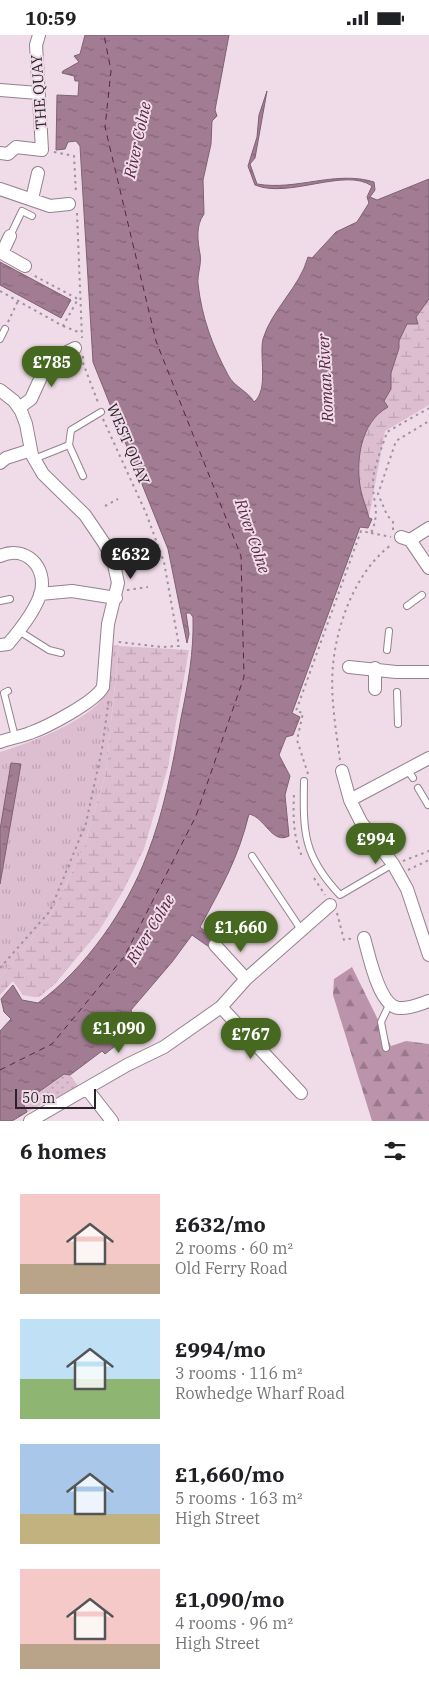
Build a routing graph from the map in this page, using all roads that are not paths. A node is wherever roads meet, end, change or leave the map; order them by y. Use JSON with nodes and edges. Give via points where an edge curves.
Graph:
{"nodes":[{"id":1,"x":39,"y":35,"type":"edge"},
{"id":2,"x":0,"y":91,"type":"edge"},
{"id":3,"x":38,"y":93,"type":"junction"},
{"id":4,"x":0,"y":153,"type":"edge"},
{"id":5,"x":38,"y":173,"type":"dead end"},
{"id":6,"x":0,"y":189,"type":"edge"},
{"id":7,"x":32,"y":199,"type":"junction"},
{"id":8,"x":74,"y":201,"type":"road end"},
{"id":9,"x":32,"y":216,"type":"dead end"},
{"id":10,"x":10,"y":236,"type":"joint"},
{"id":11,"x":1,"y":253,"type":"edge"},
{"id":12,"x":25,"y":266,"type":"road end"},
{"id":13,"x":5,"y":329,"type":"road end"},
{"id":14,"x":0,"y":339,"type":"edge"},
{"id":15,"x":80,"y":347,"type":"road end"},
{"id":16,"x":0,"y":390,"type":"edge"},
{"id":17,"x":19,"y":408,"type":"junction"},
{"id":18,"x":101,"y":412,"type":"road end"},
{"id":19,"x":68,"y":445,"type":"junction"},
{"id":20,"x":32,"y":455,"type":"junction"},
{"id":21,"x":0,"y":463,"type":"edge"},
{"id":22,"x":82,"y":476,"type":"dead end"},
{"id":23,"x":429,"y":528,"type":"edge"},
{"id":24,"x":0,"y":556,"type":"edge"},
{"id":25,"x":429,"y":569,"type":"edge"},
{"id":26,"x":40,"y":593,"type":"junction"},
{"id":27,"x":116,"y":594,"type":"junction"},
{"id":28,"x":422,"y":595,"type":"dead end"},
{"id":29,"x":10,"y":599,"type":"dead end"},
{"id":30,"x":0,"y":601,"type":"edge"},
{"id":31,"x":407,"y":606,"type":"dead end"},
{"id":32,"x":19,"y":631,"type":"junction"},
{"id":33,"x":389,"y":631,"type":"dead end"},
{"id":34,"x":0,"y":645,"type":"edge"},
{"id":35,"x":387,"y":650,"type":"dead end"},
{"id":36,"x":61,"y":653,"type":"dead end"},
{"id":37,"x":349,"y":667,"type":"dead end"},
{"id":38,"x":388,"y":671,"type":"junction"},
{"id":39,"x":429,"y":672,"type":"edge"},
{"id":40,"x":375,"y":689,"type":"dead end"},
{"id":41,"x":8,"y":691,"type":"dead end"},
{"id":42,"x":397,"y":692,"type":"dead end"},
{"id":43,"x":398,"y":724,"type":"dead end"},
{"id":44,"x":15,"y":737,"type":"junction"},
{"id":45,"x":0,"y":742,"type":"edge"},
{"id":46,"x":429,"y":758,"type":"edge"},
{"id":47,"x":342,"y":771,"type":"road end"},
{"id":48,"x":304,"y":781,"type":"road end"},
{"id":49,"x":418,"y":788,"type":"dead end"},
{"id":50,"x":350,"y":800,"type":"junction"},
{"id":51,"x":428,"y":805,"type":"dead end"},
{"id":52,"x":252,"y":856,"type":"dead end"},
{"id":53,"x":396,"y":869,"type":"junction"},
{"id":54,"x":330,"y":905,"type":"road end"},
{"id":55,"x":302,"y":931,"type":"junction"},
{"id":56,"x":364,"y":938,"type":"road end"},
{"id":57,"x":215,"y":945,"type":"dead end"},
{"id":58,"x":429,"y":955,"type":"edge"},
{"id":59,"x":246,"y":979,"type":"junction"},
{"id":60,"x":429,"y":1001,"type":"edge"},
{"id":61,"x":390,"y":1005,"type":"junction"},
{"id":62,"x":221,"y":1007,"type":"junction"},
{"id":63,"x":386,"y":1047,"type":"dead end"},
{"id":64,"x":87,"y":1089,"type":"junction"},
{"id":65,"x":301,"y":1093,"type":"dead end"},
{"id":66,"x":30,"y":1121,"type":"edge"},
{"id":67,"x":112,"y":1121,"type":"edge"}],
"edges":[{"from":1,"to":3,"type":"street","name":"THE QUAY","via":[[36,45]]},
{"from":2,"to":3,"type":"street"},
{"from":3,"to":4,"type":"street","name":"THE QUAY","via":[[42,150],[16,147],[8,154]]},
{"from":5,"to":7,"type":"street"},
{"from":6,"to":7,"type":"street"},
{"from":7,"to":8,"type":"street","via":[[50,206]]},
{"from":9,"to":10,"type":"lane","via":[[22,211]]},
{"from":10,"to":11,"type":"street"},
{"from":11,"to":12,"type":"street"},
{"from":13,"to":14,"type":"lane"},
{"from":15,"to":17,"type":"street","via":[[54,359],[31,399]]},
{"from":16,"to":17,"type":"street"},
{"from":17,"to":20,"type":"street"},
{"from":18,"to":19,"type":"lane","via":[[71,430]]},
{"from":19,"to":20,"type":"lane"},
{"from":19,"to":22,"type":"lane"},
{"from":20,"to":21,"type":"street","via":[[6,458]]},
{"from":20,"to":27,"type":"street","via":[[43,474],[85,515],[104,543],[117,571]]},
{"from":23,"to":25,"type":"street","via":[[400,539]]},
{"from":24,"to":26,"type":"street","via":[[15,552],[29,557],[38,568]]},
{"from":26,"to":27,"type":"street"},
{"from":26,"to":32,"type":"street"},
{"from":27,"to":44,"type":"street","via":[[108,624],[100,692],[31,733]]},
{"from":28,"to":31,"type":"lane"},
{"from":29,"to":30,"type":"lane"},
{"from":32,"to":34,"type":"street","via":[[8,644]]},
{"from":32,"to":36,"type":"lane","via":[[48,650]]},
{"from":33,"to":35,"type":"lane"},
{"from":37,"to":38,"type":"street"},
{"from":38,"to":39,"type":"street"},
{"from":38,"to":40,"type":"street"},
{"from":41,"to":44,"type":"lane","via":[[4,693]]},
{"from":42,"to":43,"type":"lane"},
{"from":44,"to":45,"type":"street"},
{"from":46,"to":50,"type":"street","via":[[410,773]]},
{"from":47,"to":50,"type":"street"},
{"from":48,"to":53,"type":"lane","via":[[303,829],[307,847],[328,883],[340,895]]},
{"from":49,"to":51,"type":"lane"},
{"from":50,"to":53,"type":"street","via":[[361,822]]},
{"from":52,"to":55,"type":"lane"},
{"from":53,"to":58,"type":"street","via":[[413,901]]},
{"from":54,"to":55,"type":"street"},
{"from":55,"to":59,"type":"street"},
{"from":56,"to":61,"type":"street","via":[[382,995]]},
{"from":57,"to":59,"type":"street"},
{"from":59,"to":62,"type":"street"},
{"from":60,"to":61,"type":"street","via":[[405,1008]]},
{"from":61,"to":63,"type":"lane","via":[[381,1022]]},
{"from":62,"to":64,"type":"street","via":[[164,1047]]},
{"from":62,"to":65,"type":"street"},
{"from":64,"to":66,"type":"street"},
{"from":64,"to":67,"type":"street"}]}
